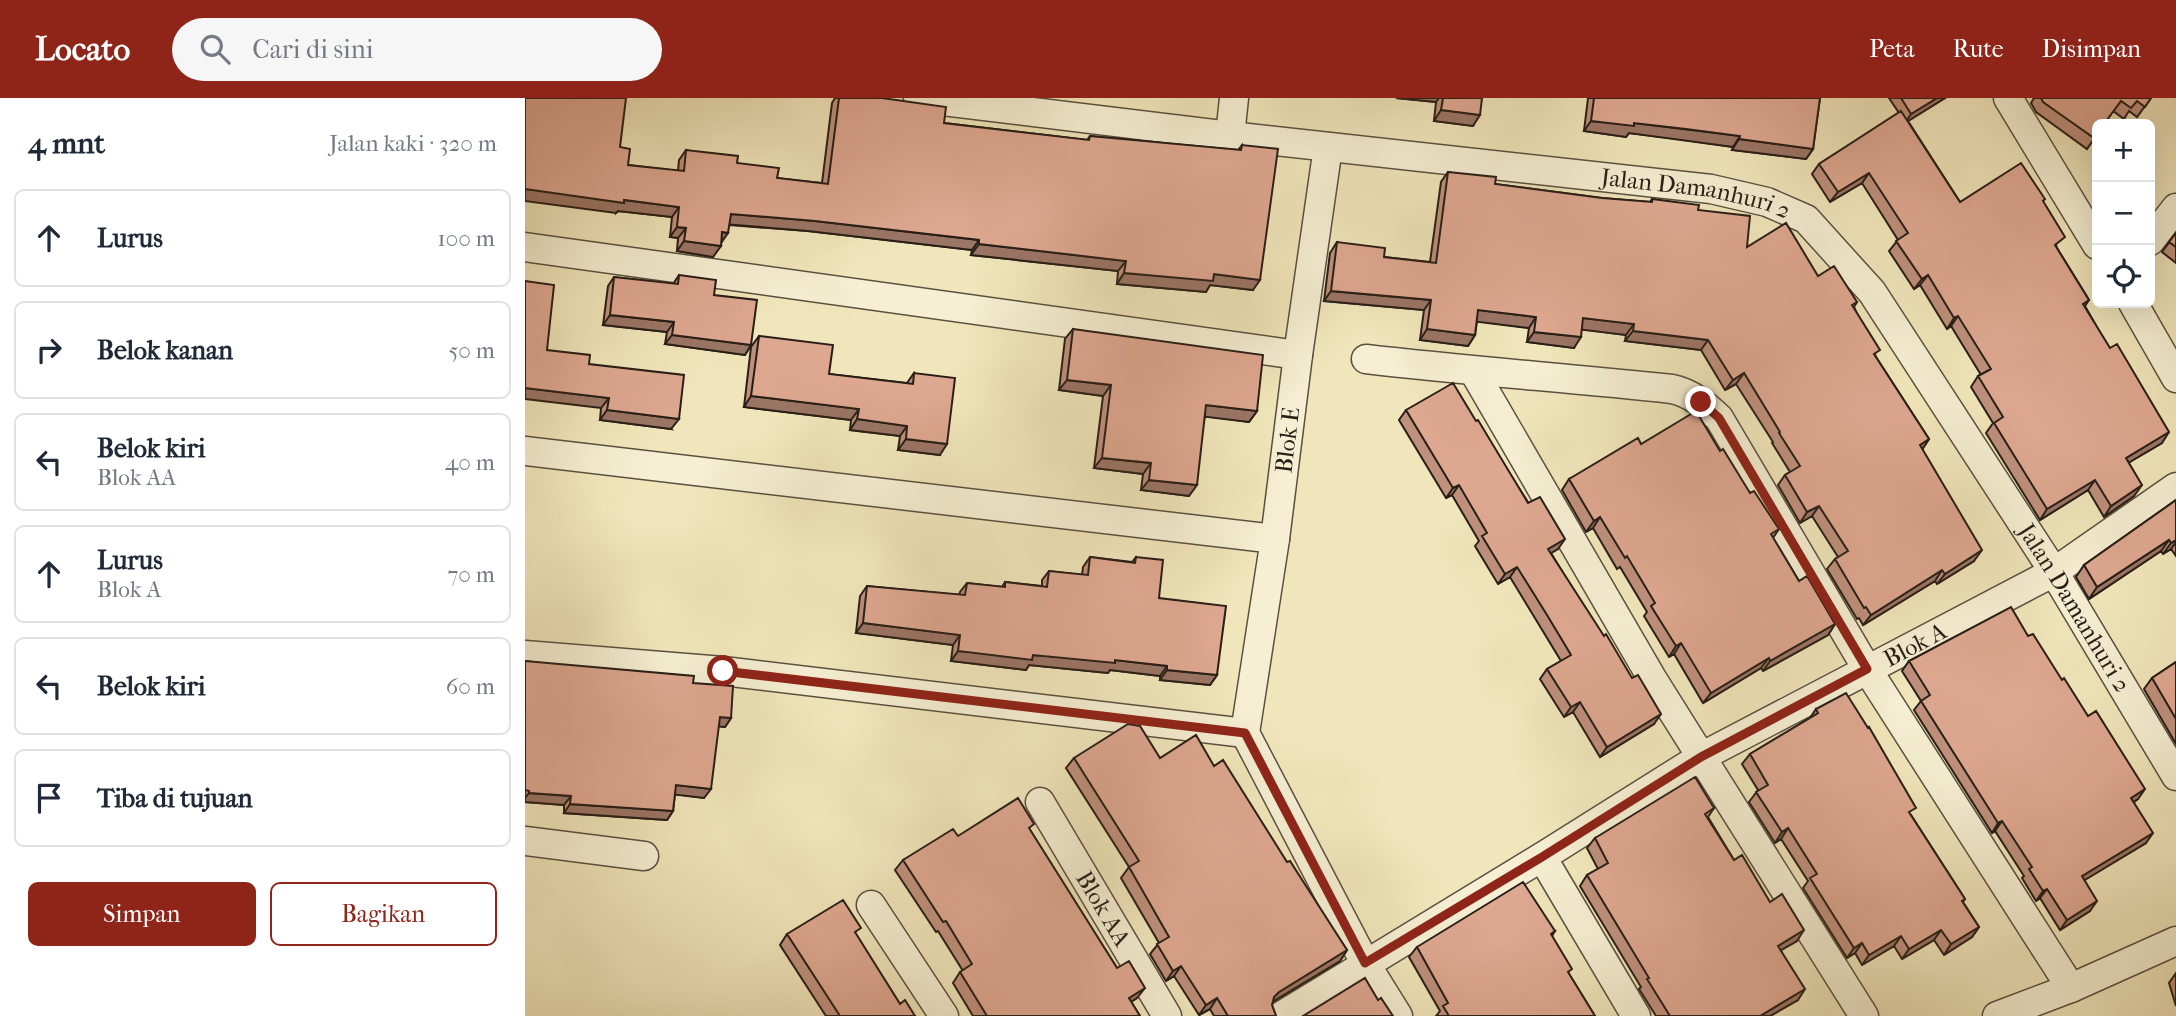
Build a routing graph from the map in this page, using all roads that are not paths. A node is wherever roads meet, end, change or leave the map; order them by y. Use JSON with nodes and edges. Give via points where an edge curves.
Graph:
{"nodes":[{"id":1,"x":918,"y":98,"type":"edge"},
{"id":2,"x":1234,"y":98,"type":"edge"},
{"id":3,"x":2008,"y":98,"type":"edge"},
{"id":4,"x":1230,"y":136,"type":"junction"},
{"id":5,"x":1328,"y":147,"type":"junction"},
{"id":6,"x":2176,"y":208,"type":"edge"},
{"id":7,"x":2155,"y":235,"type":"edge"},
{"id":8,"x":2092,"y":237,"type":"edge"},
{"id":9,"x":525,"y":247,"type":"edge"},
{"id":10,"x":2136,"y":308,"type":"edge"},
{"id":11,"x":1298,"y":355,"type":"junction"},
{"id":12,"x":1366,"y":359,"type":"dead end"},
{"id":13,"x":1474,"y":372,"type":"junction"},
{"id":14,"x":2176,"y":378,"type":"edge"},
{"id":15,"x":525,"y":451,"type":"edge"},
{"id":16,"x":2176,"y":487,"type":"edge"},
{"id":17,"x":1276,"y":539,"type":"junction"},
{"id":18,"x":2054,"y":572,"type":"junction"},
{"id":19,"x":525,"y":655,"type":"edge"},
{"id":20,"x":1867,"y":669,"type":"junction"},
{"id":21,"x":1245,"y":733,"type":"junction"},
{"id":22,"x":1701,"y":757,"type":"junction"},
{"id":23,"x":2176,"y":776,"type":"edge"},
{"id":24,"x":1040,"y":802,"type":"dead end"},
{"id":25,"x":525,"y":841,"type":"edge"},
{"id":26,"x":644,"y":856,"type":"dead end"},
{"id":27,"x":1542,"y":857,"type":"junction"},
{"id":28,"x":871,"y":905,"type":"dead end"},
{"id":29,"x":2176,"y":941,"type":"edge"},
{"id":30,"x":1365,"y":963,"type":"junction"},
{"id":31,"x":2070,"y":988,"type":"junction"},
{"id":32,"x":944,"y":1016,"type":"edge"},
{"id":33,"x":1167,"y":1016,"type":"edge"},
{"id":34,"x":1281,"y":1016,"type":"edge"},
{"id":35,"x":1398,"y":1016,"type":"edge"},
{"id":36,"x":1636,"y":1016,"type":"edge"},
{"id":37,"x":1864,"y":1016,"type":"edge"},
{"id":38,"x":1997,"y":1016,"type":"edge"}],
"edges":[{"from":1,"to":4,"type":"street","name":"Jalan Damanhuri 2"},
{"from":2,"to":4,"type":"street"},
{"from":3,"to":8,"type":"street"},
{"from":4,"to":5,"type":"street","name":"Jalan Damanhuri 2"},
{"from":5,"to":11,"type":"street","name":"Blok E"},
{"from":5,"to":18,"type":"street","name":"Jalan Damanhuri 2","via":[[1711,189],[1767,202],[1806,219],[1872,292]]},
{"from":6,"to":7,"type":"street"},
{"from":9,"to":11,"type":"street"},
{"from":10,"to":14,"type":"street"},
{"from":11,"to":17,"type":"street","name":"Blok E"},
{"from":12,"to":13,"type":"street"},
{"from":13,"to":20,"type":"street","via":[[1672,389],[1701,402],[1719,418]]},
{"from":13,"to":22,"type":"street"},
{"from":15,"to":17,"type":"street"},
{"from":16,"to":18,"type":"street","name":"Blok A"},
{"from":17,"to":21,"type":"street","name":"Blok E"},
{"from":18,"to":20,"type":"street","name":"Blok A"},
{"from":18,"to":23,"type":"street","name":"Jalan Damanhuri 2"},
{"from":19,"to":21,"type":"street","via":[[723,671]]},
{"from":20,"to":22,"type":"street","name":"Blok A"},
{"from":20,"to":31,"type":"street"},
{"from":21,"to":30,"type":"street"},
{"from":22,"to":27,"type":"street","name":"Blok A"},
{"from":22,"to":37,"type":"street"},
{"from":24,"to":33,"type":"street","name":"Blok AA"},
{"from":25,"to":26,"type":"street"},
{"from":27,"to":30,"type":"street"},
{"from":27,"to":36,"type":"street"},
{"from":28,"to":32,"type":"street"},
{"from":29,"to":31,"type":"street"},
{"from":30,"to":34,"type":"street"},
{"from":30,"to":35,"type":"street"},
{"from":31,"to":38,"type":"street"}]}
